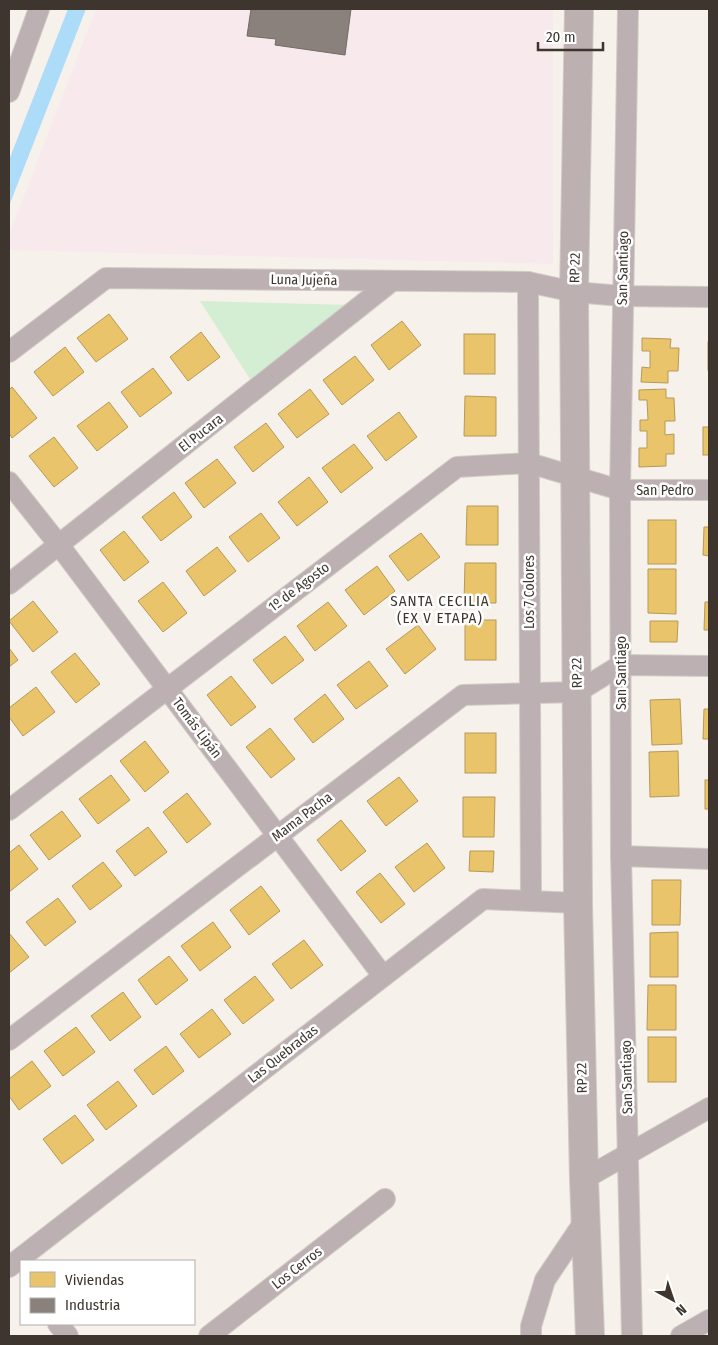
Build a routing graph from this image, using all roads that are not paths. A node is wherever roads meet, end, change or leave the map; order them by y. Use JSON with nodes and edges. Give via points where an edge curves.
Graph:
{"nodes":[{"id":1,"x":39,"y":9,"type":"edge"},
{"id":2,"x":580,"y":9,"type":"edge"},
{"id":3,"x":628,"y":9,"type":"edge"},
{"id":4,"x":9,"y":92,"type":"edge"},
{"id":5,"x":392,"y":281,"type":"junction"},
{"id":6,"x":528,"y":282,"type":"junction"},
{"id":7,"x":574,"y":292,"type":"junction"},
{"id":8,"x":622,"y":296,"type":"junction"},
{"id":9,"x":709,"y":297,"type":"edge"},
{"id":10,"x":9,"y":352,"type":"edge"},
{"id":11,"x":529,"y":463,"type":"junction"},
{"id":12,"x":575,"y":476,"type":"junction"},
{"id":13,"x":9,"y":482,"type":"edge"},
{"id":14,"x":620,"y":490,"type":"junction"},
{"id":15,"x":709,"y":490,"type":"edge"},
{"id":16,"x":58,"y":545,"type":"junction"},
{"id":17,"x":9,"y":584,"type":"edge"},
{"id":18,"x":621,"y":665,"type":"junction"},
{"id":19,"x":709,"y":666,"type":"edge"},
{"id":20,"x":167,"y":689,"type":"junction"},
{"id":21,"x":577,"y":692,"type":"junction"},
{"id":22,"x":529,"y":694,"type":"junction"},
{"id":23,"x":9,"y":810,"type":"edge"},
{"id":24,"x":278,"y":836,"type":"junction"},
{"id":25,"x":621,"y":856,"type":"junction"},
{"id":26,"x":709,"y":859,"type":"edge"},
{"id":27,"x":531,"y":901,"type":"junction"},
{"id":28,"x":578,"y":903,"type":"junction"},
{"id":29,"x":383,"y":976,"type":"junction"},
{"id":30,"x":9,"y":1040,"type":"edge"},
{"id":31,"x":709,"y":1108,"type":"edge"},
{"id":32,"x":628,"y":1153,"type":"junction"},
{"id":33,"x":584,"y":1179,"type":"junction"},
{"id":34,"x":385,"y":1199,"type":"dead end"},
{"id":35,"x":582,"y":1225,"type":"dead end"},
{"id":36,"x":21,"y":1260,"type":"edge"},
{"id":37,"x":709,"y":1320,"type":"edge"},
{"id":38,"x":59,"y":1325,"type":"edge"},
{"id":39,"x":527,"y":1333,"type":"edge"},
{"id":40,"x":68,"y":1336,"type":"edge"},
{"id":41,"x":209,"y":1336,"type":"edge"},
{"id":42,"x":590,"y":1336,"type":"edge"},
{"id":43,"x":632,"y":1336,"type":"edge"},
{"id":44,"x":681,"y":1336,"type":"edge"}],
"edges":[{"from":1,"to":4,"type":"street"},
{"from":2,"to":7,"type":"street","name":"RP 22"},
{"from":3,"to":8,"type":"street","name":"San Santiago"},
{"from":5,"to":6,"type":"street","name":"Luna Jujeña"},
{"from":5,"to":10,"type":"street","name":"Luna Jujeña","via":[[106,278]]},
{"from":5,"to":16,"type":"street","name":"El Pucara"},
{"from":6,"to":7,"type":"street","name":"Luna Jujeña"},
{"from":6,"to":11,"type":"street","name":"Los 7 Colores"},
{"from":7,"to":8,"type":"street","name":"Luna Jujeña"},
{"from":7,"to":12,"type":"street","name":"RP 22"},
{"from":8,"to":9,"type":"street","name":"Luna Jujeña"},
{"from":8,"to":14,"type":"street","name":"San Santiago"},
{"from":11,"to":12,"type":"street","name":"1º de Agosto"},
{"from":11,"to":20,"type":"street","name":"1º de Agosto","via":[[457,467]]},
{"from":11,"to":22,"type":"street","name":"Los 7 Colores"},
{"from":12,"to":14,"type":"street","name":"1º de Agosto"},
{"from":12,"to":21,"type":"street","name":"RP 22"},
{"from":13,"to":16,"type":"street","name":"Tomás Lipán"},
{"from":14,"to":15,"type":"street","name":"San Pedro"},
{"from":14,"to":18,"type":"street","name":"San Santiago"},
{"from":16,"to":17,"type":"street","name":"El Pucara"},
{"from":16,"to":20,"type":"street","name":"Tomás Lipán"},
{"from":18,"to":19,"type":"street"},
{"from":18,"to":21,"type":"street","name":"Mama Pacha"},
{"from":18,"to":25,"type":"street","name":"San Santiago"},
{"from":20,"to":23,"type":"street","name":"1º de Agosto"},
{"from":20,"to":24,"type":"street","name":"Tomás Lipán"},
{"from":21,"to":22,"type":"street","name":"Mama Pacha"},
{"from":21,"to":28,"type":"street","name":"RP 22"},
{"from":22,"to":24,"type":"street","name":"Mama Pacha","via":[[463,695]]},
{"from":22,"to":27,"type":"street","name":"Los 7 Colores"},
{"from":24,"to":29,"type":"street","name":"Tomás Lipán"},
{"from":24,"to":30,"type":"street","name":"Mama Pacha"},
{"from":25,"to":26,"type":"street"},
{"from":25,"to":32,"type":"street","name":"San Santiago"},
{"from":27,"to":28,"type":"street","name":"Las Quebradas"},
{"from":27,"to":29,"type":"street","name":"Las Quebradas","via":[[483,899]]},
{"from":28,"to":33,"type":"street","name":"RP 22"},
{"from":29,"to":36,"type":"street","name":"Las Quebradas"},
{"from":31,"to":32,"type":"street"},
{"from":32,"to":33,"type":"street"},
{"from":32,"to":43,"type":"street","name":"San Santiago"},
{"from":33,"to":42,"type":"street","name":"RP 22"},
{"from":34,"to":41,"type":"street","name":"Los Cerros"},
{"from":35,"to":39,"type":"street","via":[[545,1280]]},
{"from":37,"to":44,"type":"street"},
{"from":38,"to":40,"type":"street"}]}
